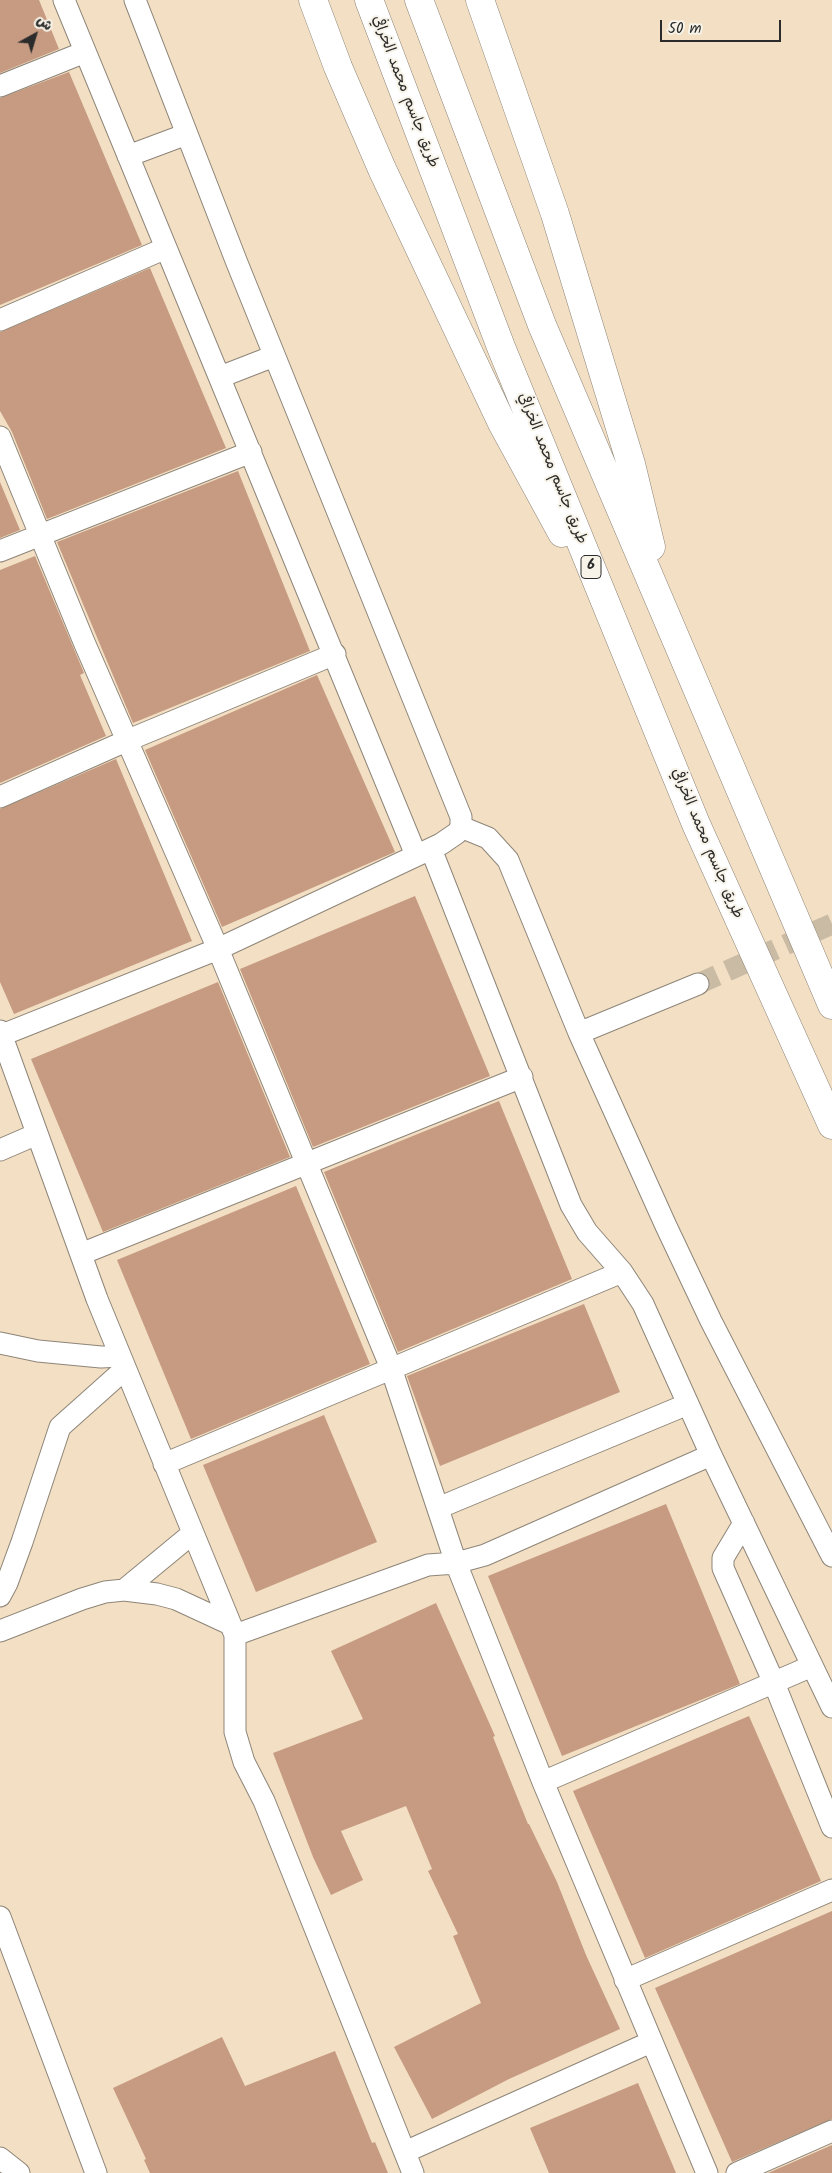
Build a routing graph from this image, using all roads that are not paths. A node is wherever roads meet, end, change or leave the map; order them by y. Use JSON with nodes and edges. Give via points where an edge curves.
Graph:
{"nodes":[{"id":1,"x":64,"y":0,"type":"edge"},
{"id":2,"x":134,"y":0,"type":"edge"},
{"id":3,"x":313,"y":0,"type":"edge"},
{"id":4,"x":370,"y":0,"type":"edge"},
{"id":5,"x":419,"y":0,"type":"edge"},
{"id":6,"x":480,"y":0,"type":"edge"},
{"id":7,"x":85,"y":52,"type":"junction"},
{"id":8,"x":0,"y":86,"type":"edge"},
{"id":9,"x":187,"y":134,"type":"junction"},
{"id":10,"x":128,"y":156,"type":"junction"},
{"id":11,"x":166,"y":248,"type":"junction"},
{"id":12,"x":0,"y":320,"type":"edge"},
{"id":13,"x":274,"y":356,"type":"junction"},
{"id":14,"x":220,"y":377,"type":"junction"},
{"id":15,"x":0,"y":437,"type":"edge"},
{"id":16,"x":251,"y":452,"type":"junction"},
{"id":17,"x":41,"y":534,"type":"junction"},
{"id":18,"x":0,"y":551,"type":"edge"},
{"id":19,"x":603,"y":597,"type":"junction"},
{"id":20,"x":668,"y":622,"type":"junction"},
{"id":21,"x":334,"y":654,"type":"junction"},
{"id":22,"x":126,"y":741,"type":"junction"},
{"id":23,"x":0,"y":797,"type":"edge"},
{"id":24,"x":460,"y":827,"type":"junction"},
{"id":25,"x":424,"y":852,"type":"junction"},
{"id":26,"x":218,"y":949,"type":"junction"},
{"id":27,"x":698,"y":984,"type":"tunnel mouth"},
{"id":28,"x":832,"y":1005,"type":"edge"},
{"id":29,"x":579,"y":1033,"type":"junction"},
{"id":30,"x":2,"y":1043,"type":"edge"},
{"id":31,"x":522,"y":1078,"type":"junction"},
{"id":32,"x":832,"y":1125,"type":"edge"},
{"id":33,"x":38,"y":1134,"type":"junction"},
{"id":34,"x":0,"y":1150,"type":"edge"},
{"id":35,"x":306,"y":1163,"type":"junction"},
{"id":36,"x":81,"y":1254,"type":"junction"},
{"id":37,"x":622,"y":1272,"type":"junction"},
{"id":38,"x":0,"y":1344,"type":"edge"},
{"id":39,"x":123,"y":1362,"type":"junction"},
{"id":40,"x":391,"y":1368,"type":"junction"},
{"id":41,"x":688,"y":1404,"type":"junction"},
{"id":42,"x":711,"y":1455,"type":"junction"},
{"id":43,"x":164,"y":1464,"type":"junction"},
{"id":44,"x":438,"y":1508,"type":"junction"},
{"id":45,"x":744,"y":1523,"type":"junction"},
{"id":46,"x":193,"y":1533,"type":"junction"},
{"id":47,"x":832,"y":1556,"type":"edge"},
{"id":48,"x":456,"y":1563,"type":"junction"},
{"id":49,"x":124,"y":1590,"type":"junction"},
{"id":50,"x":0,"y":1596,"type":"edge"},
{"id":51,"x":232,"y":1629,"type":"junction"},
{"id":52,"x":0,"y":1631,"type":"edge"},
{"id":53,"x":812,"y":1666,"type":"junction"},
{"id":54,"x":774,"y":1683,"type":"junction"},
{"id":55,"x":832,"y":1707,"type":"edge"},
{"id":56,"x":543,"y":1782,"type":"junction"},
{"id":57,"x":832,"y":1827,"type":"edge"},
{"id":58,"x":832,"y":1890,"type":"edge"},
{"id":59,"x":0,"y":1918,"type":"edge"},
{"id":60,"x":625,"y":1980,"type":"junction"},
{"id":61,"x":651,"y":2042,"type":"junction"},
{"id":62,"x":832,"y":2131,"type":"edge"},
{"id":63,"x":405,"y":2152,"type":"junction"},
{"id":64,"x":0,"y":2158,"type":"edge"},
{"id":65,"x":19,"y":2173,"type":"edge"},
{"id":66,"x":96,"y":2173,"type":"edge"},
{"id":67,"x":413,"y":2173,"type":"edge"},
{"id":68,"x":707,"y":2173,"type":"edge"},
{"id":69,"x":737,"y":2173,"type":"edge"}],
"edges":[{"from":1,"to":7,"type":"street"},
{"from":2,"to":9,"type":"street"},
{"from":3,"to":19,"type":"highway","via":[[378,161],[502,423],[539,494]]},
{"from":4,"to":19,"type":"highway","name":"طريق جاسم محمد الخرافي","number":"6","via":[[501,347]]},
{"from":5,"to":20,"type":"highway","via":[[542,325]]},
{"from":6,"to":20,"type":"highway","via":[[555,214],[628,455]]},
{"from":7,"to":8,"type":"street"},
{"from":7,"to":10,"type":"street"},
{"from":9,"to":10,"type":"street"},
{"from":9,"to":13,"type":"street"},
{"from":10,"to":11,"type":"street"},
{"from":11,"to":12,"type":"street"},
{"from":11,"to":14,"type":"street"},
{"from":13,"to":14,"type":"street"},
{"from":13,"to":24,"type":"street","via":[[461,816]]},
{"from":14,"to":16,"type":"street"},
{"from":15,"to":17,"type":"street"},
{"from":16,"to":17,"type":"street"},
{"from":16,"to":21,"type":"street"},
{"from":17,"to":18,"type":"street"},
{"from":17,"to":22,"type":"street"},
{"from":19,"to":32,"type":"highway","name":"طريق جاسم محمد الخرافي","number":"6","via":[[700,832]]},
{"from":20,"to":28,"type":"highway"},
{"from":21,"to":22,"type":"street"},
{"from":21,"to":25,"type":"street"},
{"from":22,"to":23,"type":"street"},
{"from":22,"to":26,"type":"street"},
{"from":24,"to":25,"type":"street","via":[[457,833]]},
{"from":24,"to":29,"type":"street","via":[[488,838],[508,860]]},
{"from":25,"to":26,"type":"street"},
{"from":25,"to":31,"type":"street"},
{"from":26,"to":30,"type":"street"},
{"from":26,"to":35,"type":"street"},
{"from":27,"to":29,"type":"street"},
{"from":29,"to":47,"type":"street","via":[[711,1322]]},
{"from":30,"to":33,"type":"street"},
{"from":31,"to":35,"type":"street"},
{"from":31,"to":37,"type":"street","via":[[571,1205],[587,1232]]},
{"from":33,"to":34,"type":"street"},
{"from":33,"to":36,"type":"street"},
{"from":35,"to":36,"type":"street"},
{"from":35,"to":40,"type":"street"},
{"from":36,"to":39,"type":"street"},
{"from":37,"to":40,"type":"street"},
{"from":37,"to":41,"type":"street","via":[[642,1304]]},
{"from":38,"to":39,"type":"street"},
{"from":39,"to":43,"type":"street"},
{"from":39,"to":50,"type":"street","via":[[60,1427],[22,1542]]},
{"from":40,"to":43,"type":"street"},
{"from":40,"to":44,"type":"street"},
{"from":41,"to":42,"type":"street"},
{"from":41,"to":44,"type":"street"},
{"from":42,"to":45,"type":"street"},
{"from":42,"to":48,"type":"street","via":[[485,1555]]},
{"from":43,"to":46,"type":"street"},
{"from":44,"to":48,"type":"street"},
{"from":45,"to":53,"type":"street"},
{"from":45,"to":54,"type":"street","via":[[723,1558],[723,1568]]},
{"from":46,"to":49,"type":"street"},
{"from":46,"to":51,"type":"street"},
{"from":48,"to":51,"type":"street","via":[[428,1565]]},
{"from":48,"to":56,"type":"street"},
{"from":49,"to":51,"type":"street","via":[[176,1599]]},
{"from":49,"to":52,"type":"street","via":[[82,1599]]},
{"from":51,"to":63,"type":"street","via":[[235,1732],[244,1762],[264,1801]]},
{"from":53,"to":54,"type":"street"},
{"from":53,"to":55,"type":"street"},
{"from":54,"to":56,"type":"street"},
{"from":54,"to":57,"type":"street"},
{"from":56,"to":60,"type":"street"},
{"from":58,"to":60,"type":"street"},
{"from":59,"to":66,"type":"street"},
{"from":60,"to":61,"type":"street"},
{"from":61,"to":63,"type":"street"},
{"from":61,"to":68,"type":"street"},
{"from":62,"to":69,"type":"street"},
{"from":63,"to":67,"type":"street"},
{"from":64,"to":65,"type":"street"}]}
